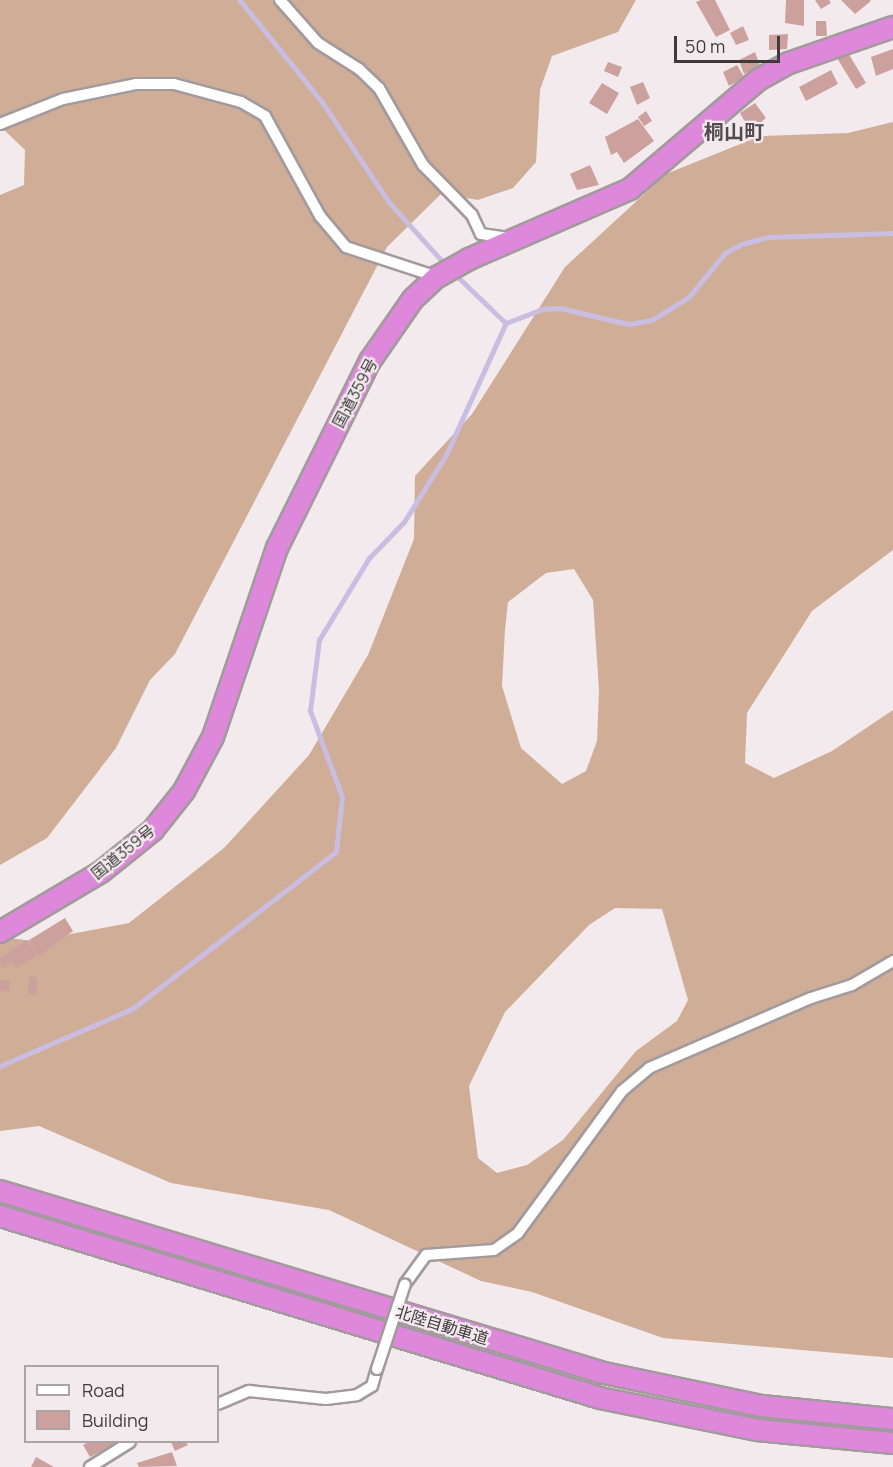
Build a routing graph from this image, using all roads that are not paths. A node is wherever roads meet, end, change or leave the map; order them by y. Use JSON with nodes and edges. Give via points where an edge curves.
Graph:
{"nodes":[{"id":1,"x":280,"y":0,"type":"edge"},
{"id":2,"x":893,"y":27,"type":"edge"},
{"id":3,"x":0,"y":124,"type":"edge"},
{"id":4,"x":512,"y":238,"type":"junction"},
{"id":5,"x":438,"y":277,"type":"junction"},
{"id":6,"x":0,"y":932,"type":"edge"},
{"id":7,"x":893,"y":962,"type":"edge"},
{"id":8,"x":0,"y":1191,"type":"edge"},
{"id":9,"x":0,"y":1216,"type":"edge"},
{"id":10,"x":219,"y":1404,"type":"edge"},
{"id":11,"x":893,"y":1419,"type":"edge"},
{"id":12,"x":128,"y":1443,"type":"edge"},
{"id":13,"x":893,"y":1443,"type":"edge"},
{"id":14,"x":90,"y":1467,"type":"edge"}],
"edges":[{"from":1,"to":4,"type":"street","via":[[318,43],[359,69],[379,88],[417,156],[472,215],[481,234]]},
{"from":2,"to":4,"type":"highway","name":"国道359号","via":[[789,63],[758,80],[630,189]]},
{"from":3,"to":5,"type":"street","via":[[63,99],[136,84],[174,84],[241,102],[265,116],[320,216],[346,247]]},
{"from":4,"to":5,"type":"highway","name":"国道359号"},
{"from":5,"to":6,"type":"highway","name":"国道359号","via":[[413,299],[370,361],[277,548],[213,737],[184,791],[153,830],[101,872]]},
{"from":7,"to":10,"type":"street","bridge":true,"via":[[852,985],[649,1068],[622,1090],[518,1233],[494,1250],[426,1255],[405,1284],[372,1386],[357,1395],[326,1399],[249,1391]]},
{"from":8,"to":11,"type":"highway","name":"北陸自動車道","via":[[604,1373],[762,1406]]},
{"from":9,"to":13,"type":"highway","name":"北陸自動車道","via":[[600,1398],[757,1430]]},
{"from":12,"to":14,"type":"street"}]}
